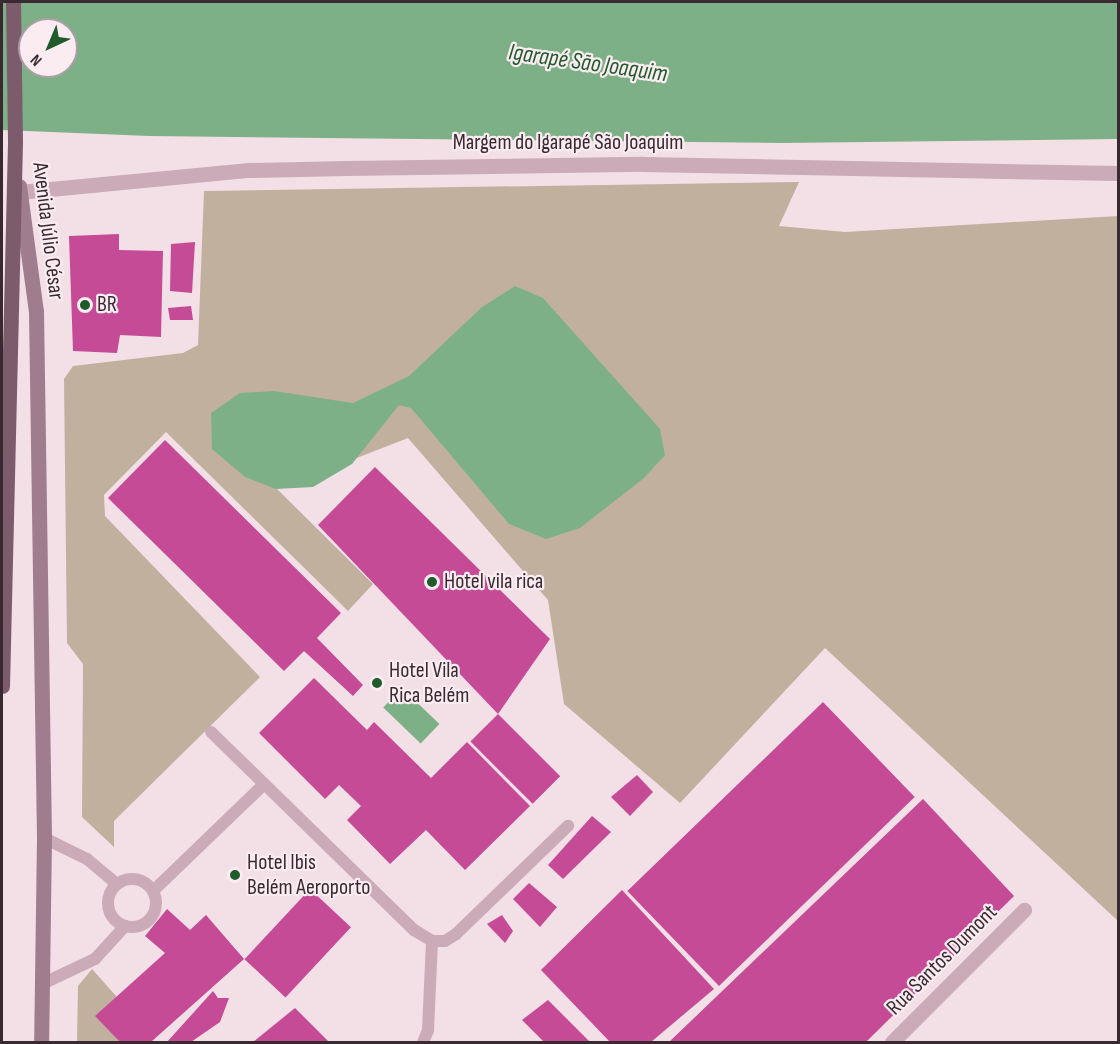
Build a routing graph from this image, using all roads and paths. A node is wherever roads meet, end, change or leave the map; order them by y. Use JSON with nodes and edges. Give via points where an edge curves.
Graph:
{"nodes":[{"id":1,"x":13,"y":2,"type":"edge"},
{"id":2,"x":15,"y":141,"type":"junction"},
{"id":3,"x":1119,"y":173,"type":"edge"},
{"id":4,"x":19,"y":192,"type":"junction"},
{"id":5,"x":2,"y":686,"type":"edge"},
{"id":6,"x":211,"y":732,"type":"dead end"},
{"id":7,"x":264,"y":784,"type":"junction"},
{"id":8,"x":568,"y":826,"type":"dead end"},
{"id":9,"x":44,"y":838,"type":"junction"},
{"id":10,"x":116,"y":883,"type":"junction"},
{"id":11,"x":153,"y":891,"type":"junction"},
{"id":12,"x":1024,"y":910,"type":"dead end"},
{"id":13,"x":125,"y":926,"type":"junction"},
{"id":14,"x":432,"y":941,"type":"junction"},
{"id":15,"x":42,"y":984,"type":"junction"},
{"id":16,"x":41,"y":1042,"type":"edge"},
{"id":17,"x":423,"y":1042,"type":"edge"},
{"id":18,"x":892,"y":1042,"type":"edge"}],
"edges":[{"from":1,"to":2,"type":"main road","name":"Avenida Júlio César"},
{"from":2,"to":4,"type":"main road","name":"Avenida Júlio César"},
{"from":2,"to":5,"type":"main road"},
{"from":3,"to":4,"type":"street","name":"Margem do Igarapé São Joaquim","via":[[643,164],[346,168],[249,170]]},
{"from":4,"to":9,"type":"main road","name":"Avenida Júlio César","via":[[36,310]]},
{"from":6,"to":7,"type":"lane"},
{"from":7,"to":11,"type":"lane"},
{"from":7,"to":14,"type":"lane","via":[[414,930]]},
{"from":8,"to":14,"type":"lane","via":[[456,934],[445,941]]},
{"from":9,"to":10,"type":"lane","via":[[87,859]]},
{"from":9,"to":15,"type":"main road","name":"Avenida Júlio César"},
{"from":10,"to":11,"type":"lane","via":[[136,879]]},
{"from":10,"to":13,"type":"lane","via":[[108,896],[109,911]]},
{"from":11,"to":13,"type":"lane","via":[[156,907],[148,921]]},
{"from":12,"to":18,"type":"street","name":"Rua Santos Dumont"},
{"from":13,"to":15,"type":"lane","via":[[95,959]]},
{"from":14,"to":17,"type":"lane","via":[[428,1030]]},
{"from":15,"to":16,"type":"main road","name":"Avenida Júlio César"}]}
